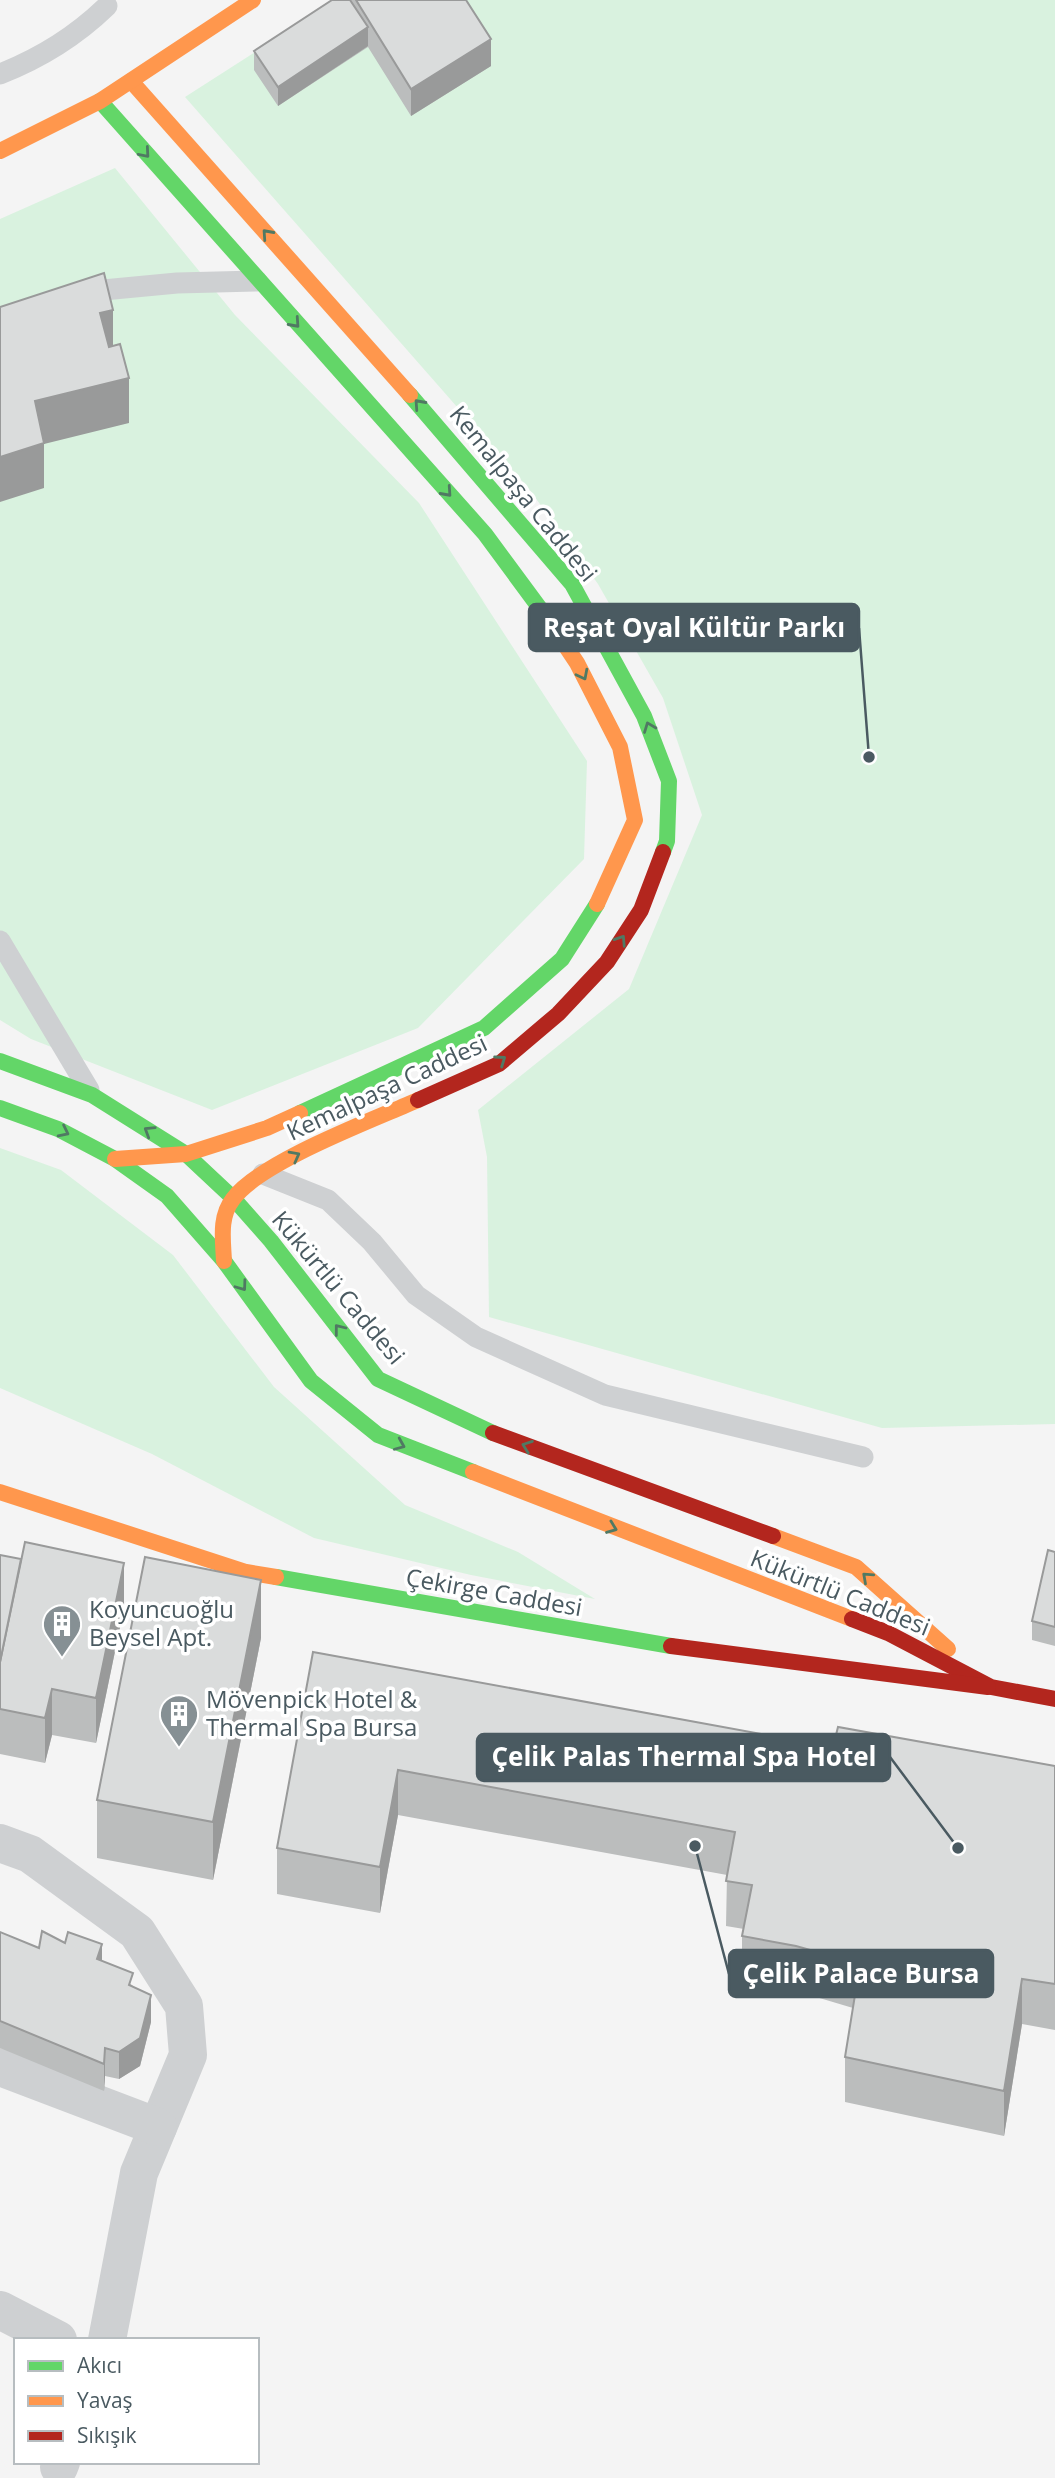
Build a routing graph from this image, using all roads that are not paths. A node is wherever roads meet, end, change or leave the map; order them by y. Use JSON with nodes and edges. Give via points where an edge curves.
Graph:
{"nodes":[{"id":1,"x":253,"y":0,"type":"edge"},
{"id":2,"x":107,"y":6,"type":"dead end"},
{"id":3,"x":0,"y":74,"type":"edge"},
{"id":4,"x":131,"y":81,"type":"junction"},
{"id":5,"x":100,"y":101,"type":"junction"},
{"id":6,"x":0,"y":151,"type":"edge"},
{"id":7,"x":257,"y":281,"type":"junction"},
{"id":8,"x":57,"y":300,"type":"edge"},
{"id":9,"x":0,"y":941,"type":"edge"},
{"id":10,"x":0,"y":1061,"type":"edge"},
{"id":11,"x":92,"y":1095,"type":"junction"},
{"id":12,"x":0,"y":1108,"type":"edge"},
{"id":13,"x":186,"y":1154,"type":"junction"},
{"id":14,"x":115,"y":1160,"type":"junction"},
{"id":15,"x":263,"y":1174,"type":"junction"},
{"id":16,"x":233,"y":1198,"type":"junction"},
{"id":17,"x":224,"y":1261,"type":"junction"},
{"id":18,"x":863,"y":1457,"type":"dead end"},
{"id":19,"x":0,"y":1492,"type":"edge"},
{"id":20,"x":991,"y":1687,"type":"junction"},
{"id":21,"x":1055,"y":1691,"type":"edge"},
{"id":22,"x":1055,"y":1699,"type":"edge"},
{"id":23,"x":0,"y":1843,"type":"edge"},
{"id":24,"x":0,"y":2067,"type":"edge"},
{"id":25,"x":158,"y":2127,"type":"junction"},
{"id":26,"x":0,"y":2311,"type":"edge"},
{"id":27,"x":54,"y":2338,"type":"edge"},
{"id":28,"x":107,"y":2338,"type":"edge"}],
"edges":[{"from":1,"to":4,"type":"main road"},
{"from":2,"to":3,"type":"lane","via":[[81,31]]},
{"from":4,"to":5,"type":"main road"},
{"from":15,"to":4,"type":"main road","name":"Kemalpaşa Caddesi","one_way":true,"via":[[499,1064],[558,1014],[607,962],[641,910],[667,841],[669,781],[644,716],[572,584]]},
{"from":5,"to":6,"type":"main road"},
{"from":5,"to":7,"type":"main road","name":"Kemalpaşa Caddesi","one_way":true},
{"from":7,"to":8,"type":"lane","via":[[177,283],[83,292]]},
{"from":7,"to":13,"type":"main road","name":"Kemalpaşa Caddesi","one_way":true,"via":[[485,534],[534,598],[577,663],[620,747],[635,820],[606,890],[562,959],[484,1028],[267,1128]]},
{"from":9,"to":11,"type":"lane"},
{"from":10,"to":11,"type":"main road","name":"Kükürtlü Caddesi"},
{"from":13,"to":11,"type":"main road","name":"Kükürtlü Caddesi","one_way":true},
{"from":12,"to":14,"type":"main road","name":"Kükürtlü Caddesi","one_way":true,"via":[[58,1129]]},
{"from":13,"to":14,"type":"main road","name":"Kemalpaşa Caddesi"},
{"from":13,"to":16,"type":"main road","name":"Kükürtlü Caddesi"},
{"from":14,"to":17,"type":"main road","name":"Kükürtlü Caddesi","via":[[167,1196]]},
{"from":15,"to":16,"type":"main road","name":"Kemalpaşa Caddesi"},
{"from":15,"to":18,"type":"lane","via":[[328,1200],[372,1242],[416,1295],[476,1337],[605,1395]]},
{"from":16,"to":17,"type":"main road","via":[[222,1221]]},
{"from":20,"to":16,"type":"main road","name":"Kükürtlü Caddesi","one_way":true,"via":[[856,1567],[472,1426],[378,1379]]},
{"from":17,"to":20,"type":"main road","name":"Kükürtlü Caddesi","one_way":true,"via":[[311,1381],[378,1435],[888,1633]]},
{"from":19,"to":20,"type":"main road","name":"Çekirge Caddesi","via":[[246,1572],[644,1643]]},
{"from":20,"to":21,"type":"main road","name":"Çekirge Caddesi"},
{"from":20,"to":22,"type":"main road","name":"Çekirge Caddesi"},
{"from":23,"to":25,"type":"street","via":[[30,1854],[137,1932],[184,2006],[188,2055]]},
{"from":24,"to":25,"type":"street"},
{"from":25,"to":28,"type":"street","via":[[139,2173]]},
{"from":26,"to":27,"type":"street"}]}
